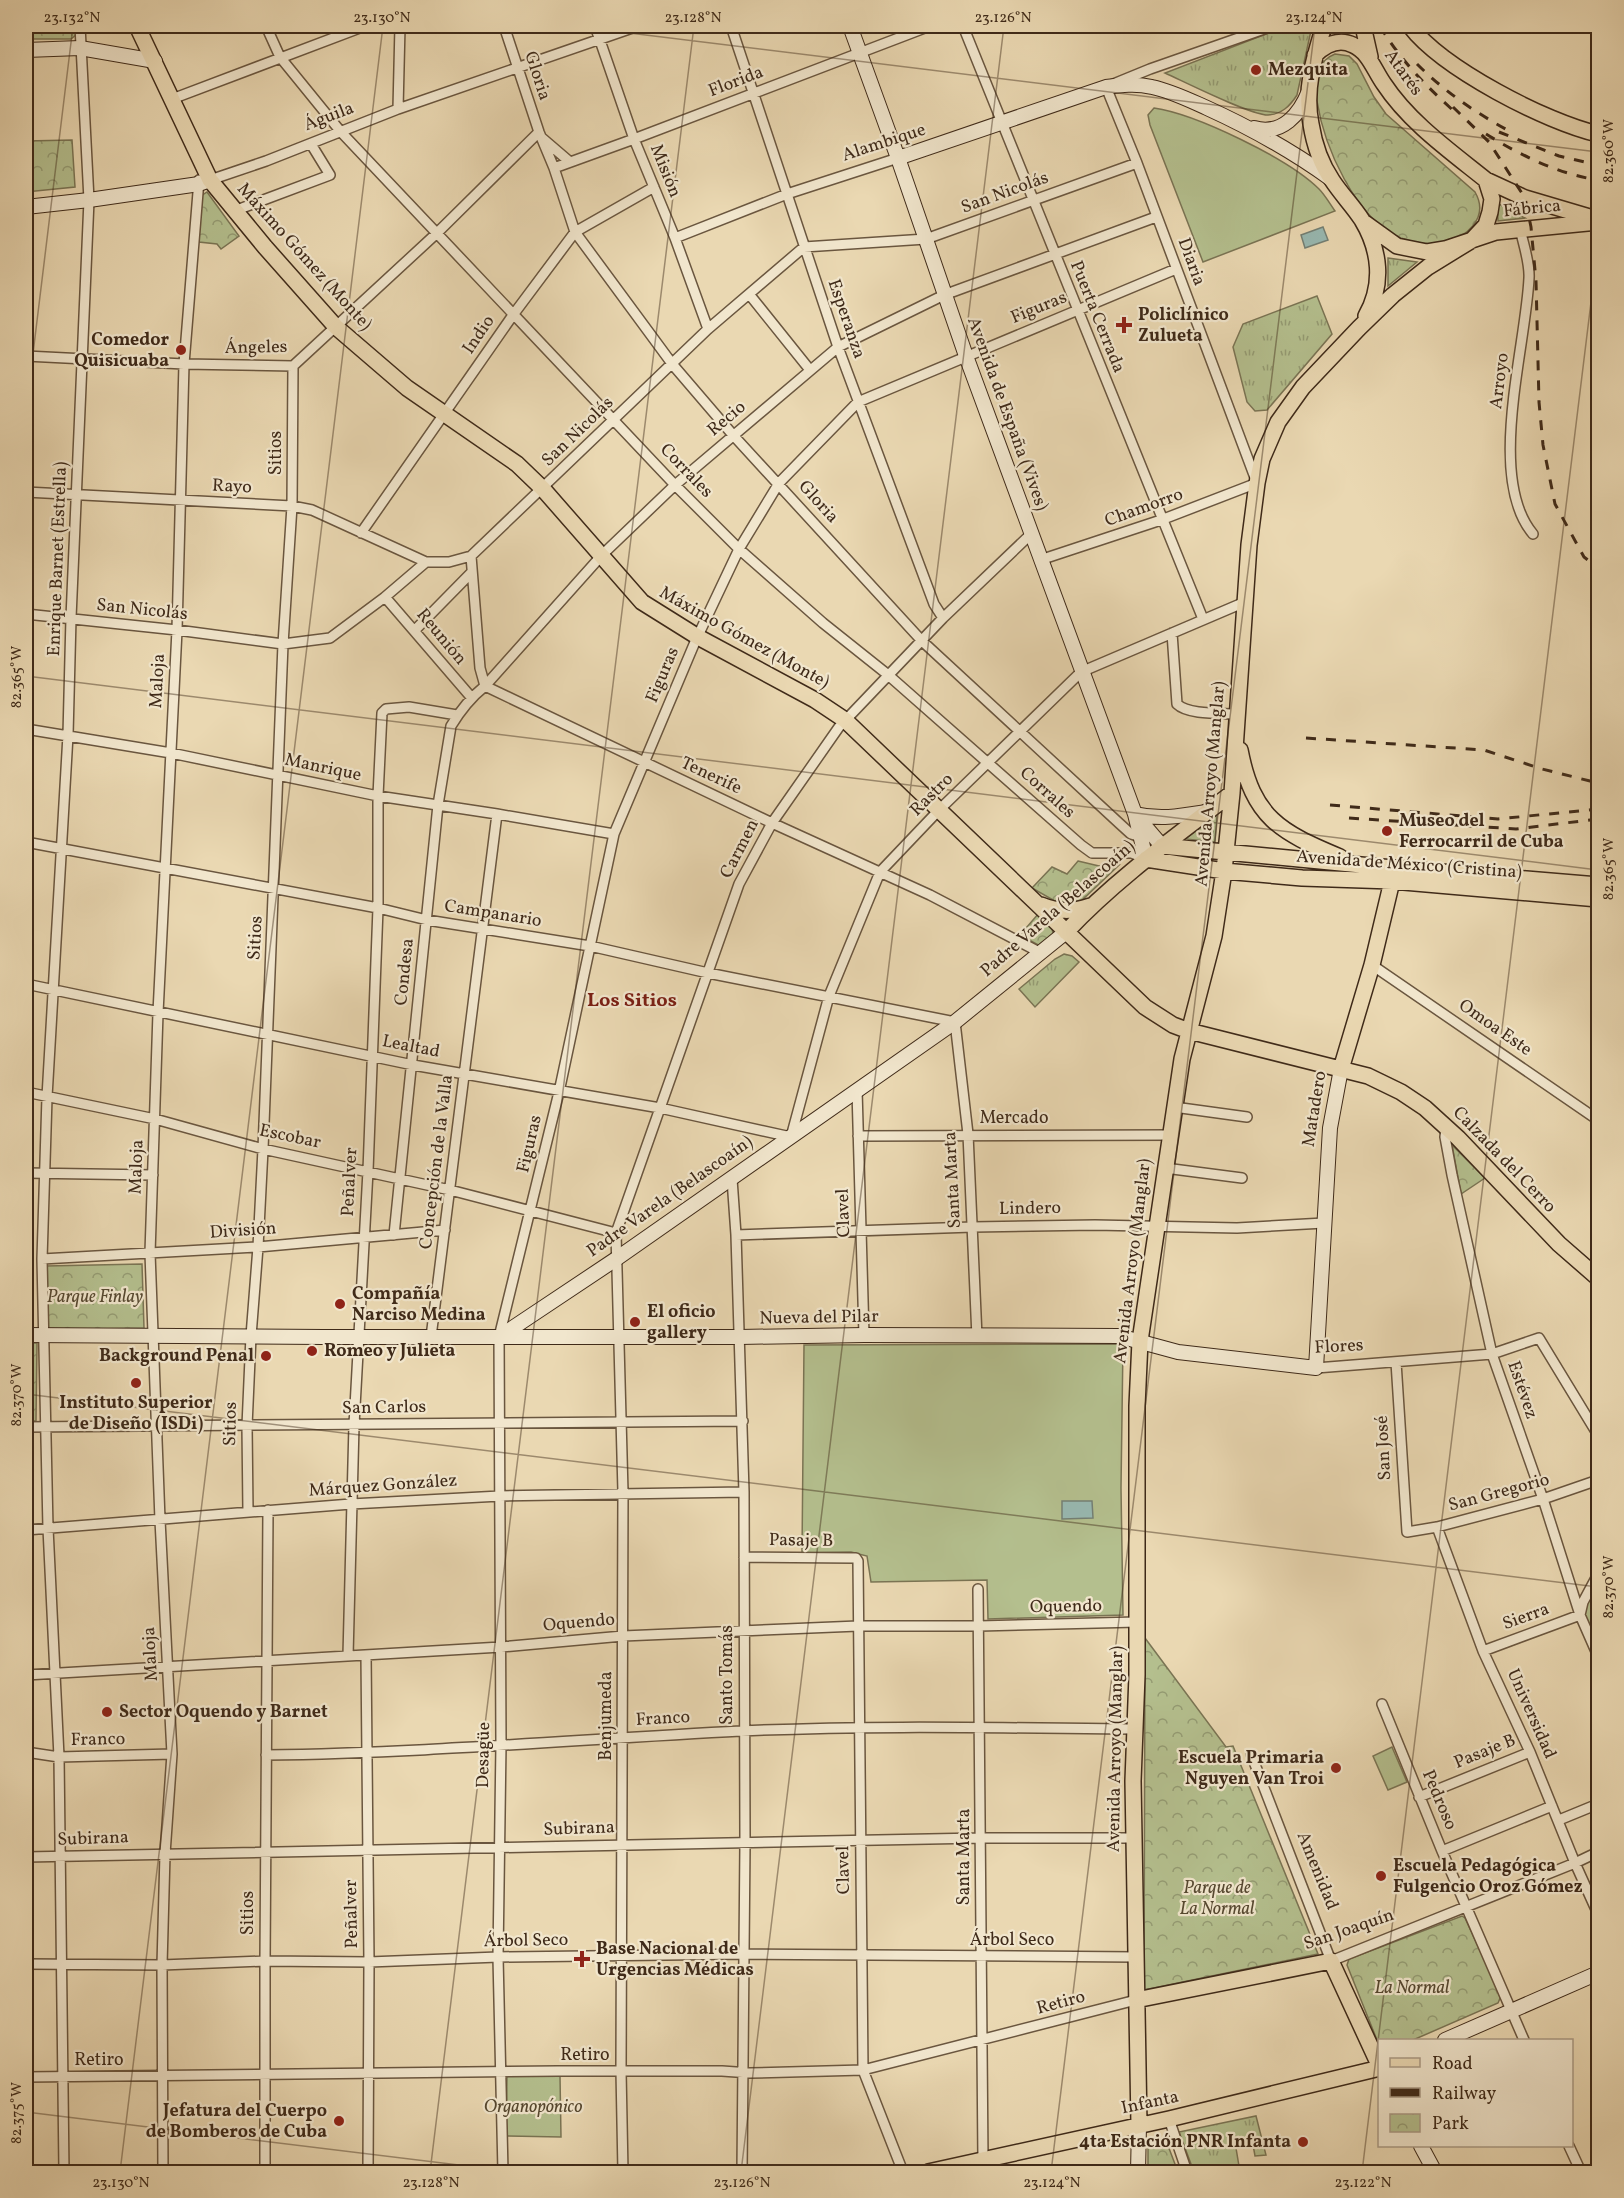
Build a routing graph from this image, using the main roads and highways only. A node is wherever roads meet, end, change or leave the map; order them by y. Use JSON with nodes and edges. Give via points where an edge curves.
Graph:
{"nodes":[{"id":1,"x":131,"y":26,"type":"edge"},
{"id":2,"x":137,"y":26,"type":"edge"},
{"id":3,"x":1324,"y":26,"type":"edge"},
{"id":4,"x":1363,"y":26,"type":"edge"},
{"id":5,"x":1410,"y":26,"type":"edge"},
{"id":6,"x":152,"y":55,"type":"junction"},
{"id":7,"x":1315,"y":55,"type":"junction"},
{"id":8,"x":1370,"y":60,"type":"junction"},
{"id":9,"x":1599,"y":134,"type":"edge"},
{"id":10,"x":1486,"y":180,"type":"junction"},
{"id":11,"x":1362,"y":221,"type":"junction"},
{"id":12,"x":1599,"y":221,"type":"edge"},
{"id":13,"x":1472,"y":240,"type":"junction"},
{"id":14,"x":1359,"y":328,"type":"junction"},
{"id":15,"x":1237,"y":718,"type":"junction"},
{"id":16,"x":1232,"y":793,"type":"junction"},
{"id":17,"x":1162,"y":846,"type":"junction"},
{"id":18,"x":1227,"y":852,"type":"junction"},
{"id":19,"x":1146,"y":859,"type":"junction"},
{"id":20,"x":1353,"y":863,"type":"junction"},
{"id":21,"x":1382,"y":867,"type":"junction"},
{"id":22,"x":1224,"y":871,"type":"junction"},
{"id":23,"x":1392,"y":881,"type":"junction"},
{"id":24,"x":1599,"y":885,"type":"edge"},
{"id":25,"x":1599,"y":898,"type":"edge"},
{"id":26,"x":1035,"y":902,"type":"junction"},
{"id":27,"x":1090,"y":906,"type":"junction"},
{"id":28,"x":1066,"y":932,"type":"junction"},
{"id":29,"x":1189,"y":1031,"type":"junction"},
{"id":30,"x":1341,"y":1069,"type":"junction"},
{"id":31,"x":1599,"y":1278,"type":"edge"},
{"id":32,"x":1331,"y":1961,"type":"joint"},
{"id":33,"x":1136,"y":2000,"type":"junction"},
{"id":34,"x":1378,"y":2064,"type":"edge"},
{"id":35,"x":1378,"y":2068,"type":"edge"},
{"id":36,"x":1138,"y":2125,"type":"junction"},
{"id":37,"x":928,"y":2172,"type":"edge"}],
"edges":[{"from":1,"to":6,"type":"main road","name":"Máximo Gómez (Monte)"},
{"from":2,"to":6,"type":"main road","name":"Máximo Gómez (Monte)"},
{"from":3,"to":7,"type":"main road"},
{"from":4,"to":8,"type":"main road"},
{"from":5,"to":9,"type":"main road","via":[[1482,82],[1539,113]]},
{"from":6,"to":26,"type":"main road","name":"Máximo Gómez (Monte)","via":[[200,162],[204,182],[336,327],[390,375],[517,464],[642,602],[845,720]]},
{"from":7,"to":8,"type":"main road","name":"Atarés","via":[[1330,44],[1342,42],[1360,49]]},
{"from":7,"to":11,"type":"main road","via":[[1309,90],[1311,125],[1331,179]]},
{"from":8,"to":10,"type":"main road","name":"Atarés","via":[[1396,99]]},
{"from":10,"to":12,"type":"main road","name":"Fábrica","via":[[1525,198]]},
{"from":10,"to":13,"type":"main road","via":[[1490,212],[1486,225]]},
{"from":11,"to":13,"type":"main road","via":[[1397,246],[1427,252]]},
{"from":11,"to":14,"type":"main road","via":[[1377,255],[1379,274],[1374,300]]},
{"from":12,"to":13,"type":"main road","name":"Fábrica","via":[[1520,228]]},
{"from":13,"to":14,"type":"main road","via":[[1419,274]]},
{"from":14,"to":15,"type":"main road","name":"Avenida Arroyo (Manglar)","via":[[1290,402],[1270,439],[1257,483]]},
{"from":15,"to":16,"type":"main road","name":"Avenida Arroyo (Manglar)"},
{"from":15,"to":20,"type":"main road","via":[[1250,786],[1265,813],[1289,833]]},
{"from":16,"to":17,"type":"main road","name":"Padre Varela (Belascoaín)"},
{"from":16,"to":18,"type":"main road","name":"Avenida Arroyo (Manglar)"},
{"from":17,"to":18,"type":"main road","name":"Avenida de México (Cristina)"},
{"from":17,"to":19,"type":"main road","name":"Padre Varela (Belascoaín)"},
{"from":18,"to":20,"type":"main road","name":"Avenida de México (Cristina)"},
{"from":18,"to":22,"type":"main road","name":"Avenida Arroyo (Manglar)"},
{"from":19,"to":22,"type":"main road","name":"Avenida de México (Cristina)"},
{"from":19,"to":27,"type":"main road","name":"Padre Varela (Belascoaín)"},
{"from":20,"to":21,"type":"main road","name":"Avenida de México (Cristina)"},
{"from":21,"to":23,"type":"main road"},
{"from":21,"to":24,"type":"main road","name":"Avenida de México (Cristina)"},
{"from":22,"to":23,"type":"main road","name":"Avenida de México (Cristina)"},
{"from":22,"to":29,"type":"main road","name":"Avenida Arroyo (Manglar)","via":[[1214,936]]},
{"from":23,"to":25,"type":"main road","name":"Avenida de México (Cristina)"},
{"from":23,"to":30,"type":"main road","name":"Matadero"},
{"from":26,"to":27,"type":"main road","via":[[1064,911]]},
{"from":26,"to":28,"type":"main road","name":"Máximo Gómez (Monte)"},
{"from":27,"to":28,"type":"main road","name":"Padre Varela (Belascoaín)"},
{"from":28,"to":29,"type":"main road","name":"Máximo Gómez (Monte)","via":[[1132,997]]},
{"from":29,"to":30,"type":"main road","name":"Máximo Gómez (Monte)"},
{"from":29,"to":33,"type":"main road","name":"Avenida Arroyo (Manglar)","via":[[1140,1341]]},
{"from":30,"to":31,"type":"main road","name":"Calzada del Cerro","via":[[1368,1076],[1401,1092],[1446,1126],[1558,1244]]},
{"from":32,"to":33,"type":"main road","name":"San Joaquín"},
{"from":32,"to":34,"type":"main road","name":"Amenidad"},
{"from":33,"to":36,"type":"main road","name":"Avenida Arroyo (Manglar)"},
{"from":35,"to":36,"type":"main road","name":"Infanta"},
{"from":36,"to":37,"type":"main road","name":"Infanta"}]}
